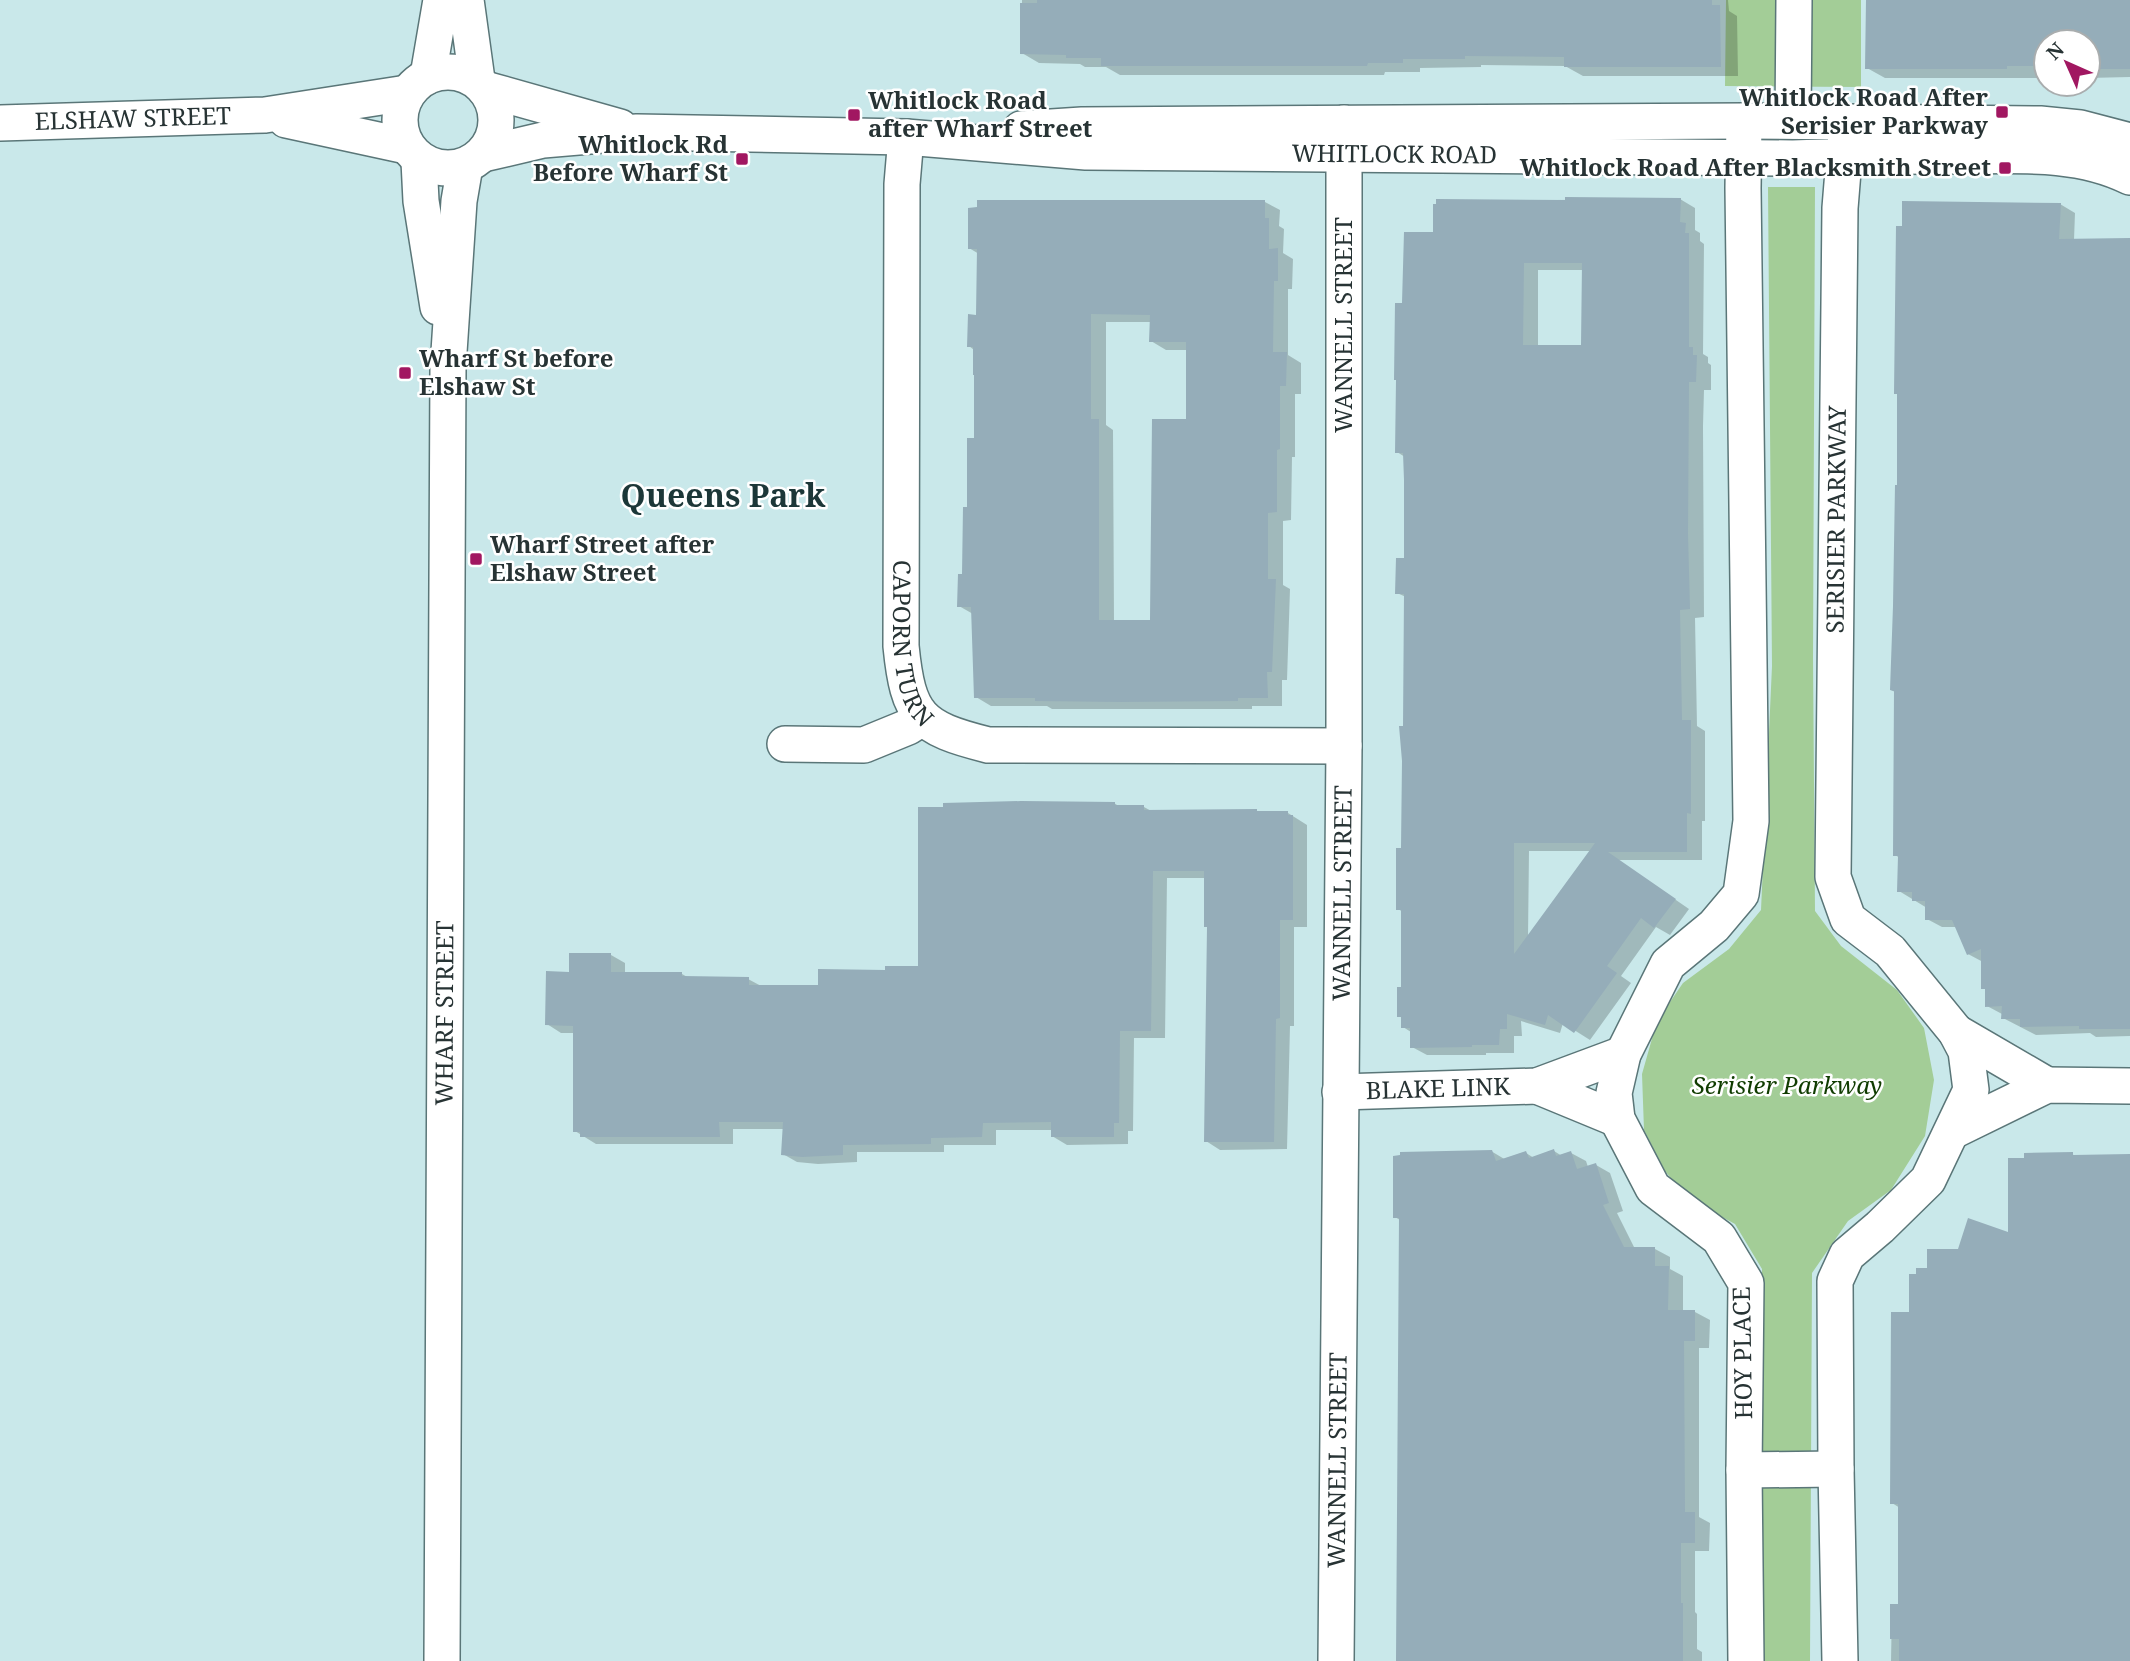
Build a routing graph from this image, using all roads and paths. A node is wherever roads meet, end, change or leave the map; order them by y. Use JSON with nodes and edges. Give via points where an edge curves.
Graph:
{"nodes":[{"id":1,"x":441,"y":0,"type":"edge"},
{"id":2,"x":466,"y":0,"type":"edge"},
{"id":3,"x":1794,"y":0,"type":"edge"},
{"id":4,"x":418,"y":85,"type":"junction"},
{"id":5,"x":481,"y":85,"type":"junction"},
{"id":6,"x":265,"y":115,"type":"junction"},
{"id":7,"x":1744,"y":121,"type":"junction"},
{"id":8,"x":1793,"y":121,"type":"junction"},
{"id":9,"x":1847,"y":122,"type":"junction"},
{"id":10,"x":0,"y":123,"type":"edge"},
{"id":11,"x":637,"y":132,"type":"junction"},
{"id":12,"x":906,"y":137,"type":"junction"},
{"id":13,"x":1344,"y":138,"type":"junction"},
{"id":14,"x":2130,"y":141,"type":"edge"},
{"id":15,"x":413,"y":153,"type":"junction"},
{"id":16,"x":1845,"y":156,"type":"junction"},
{"id":17,"x":1743,"y":158,"type":"junction"},
{"id":18,"x":474,"y":160,"type":"junction"},
{"id":19,"x":2130,"y":177,"type":"edge"},
{"id":20,"x":448,"y":367,"type":"junction"},
{"id":21,"x":922,"y":718,"type":"junction"},
{"id":22,"x":785,"y":744,"type":"dead end"},
{"id":23,"x":1344,"y":746,"type":"junction"},
{"id":24,"x":1956,"y":1032,"type":"junction"},
{"id":25,"x":1623,"y":1054,"type":"junction"},
{"id":26,"x":2047,"y":1085,"type":"junction"},
{"id":27,"x":1537,"y":1086,"type":"junction"},
{"id":28,"x":2130,"y":1086,"type":"edge"},
{"id":29,"x":1340,"y":1092,"type":"junction"},
{"id":30,"x":1616,"y":1106,"type":"junction"},
{"id":31,"x":1953,"y":1130,"type":"junction"},
{"id":32,"x":1836,"y":1469,"type":"junction"},
{"id":33,"x":1744,"y":1470,"type":"junction"},
{"id":34,"x":442,"y":1661,"type":"edge"},
{"id":35,"x":1336,"y":1661,"type":"edge"},
{"id":36,"x":1746,"y":1661,"type":"edge"},
{"id":37,"x":1840,"y":1661,"type":"edge"}],
"edges":[{"from":1,"to":4,"type":"street"},
{"from":2,"to":5,"type":"street"},
{"from":3,"to":8,"type":"street"},
{"from":4,"to":5,"type":"street","via":[[444,72],[461,74]]},
{"from":4,"to":6,"type":"street","name":"ELSHAW STREET"},
{"from":4,"to":15,"type":"street","via":[[399,119]]},
{"from":5,"to":11,"type":"street","name":"WHITLOCK ROAD"},
{"from":5,"to":18,"type":"street","via":[[496,110],[497,122],[495,134]]},
{"from":6,"to":10,"type":"street","name":"ELSHAW STREET"},
{"from":6,"to":15,"type":"street","name":"ELSHAW STREET"},
{"from":7,"to":8,"type":"street","name":"WHITLOCK ROAD"},
{"from":7,"to":13,"type":"street","name":"WHITLOCK ROAD"},
{"from":7,"to":17,"type":"street"},
{"from":8,"to":9,"type":"street","name":"WHITLOCK ROAD"},
{"from":9,"to":14,"type":"street","name":"WHITLOCK ROAD","via":[[2040,124]]},
{"from":9,"to":16,"type":"street","name":"SERISIER PARKWAY"},
{"from":11,"to":12,"type":"street","name":"WHITLOCK ROAD"},
{"from":11,"to":18,"type":"street","name":"WHITLOCK ROAD","via":[[543,140]]},
{"from":12,"to":13,"type":"street","name":"WHITLOCK ROAD","via":[[1086,152]]},
{"from":12,"to":21,"type":"street","name":"CAPORN TURN","via":[[902,184],[901,646],[905,682]]},
{"from":13,"to":17,"type":"street","name":"WHITLOCK ROAD"},
{"from":13,"to":23,"type":"street","name":"WANNELL STREET"},
{"from":15,"to":18,"type":"street","via":[[441,169],[458,168]]},
{"from":15,"to":20,"type":"street","name":"WHARF STREET"},
{"from":16,"to":17,"type":"street","name":"WHITLOCK ROAD"},
{"from":16,"to":19,"type":"street","name":"WHITLOCK ROAD","via":[[2050,157],[2074,159]]},
{"from":16,"to":24,"type":"street","name":"SERISIER PARKWAY","via":[[1840,208],[1833,877],[1848,919],[1890,951]]},
{"from":17,"to":25,"type":"street","via":[[1751,821],[1741,894],[1714,926],[1668,964]]},
{"from":18,"to":20,"type":"street","name":"WHARF STREET","via":[[459,201]]},
{"from":20,"to":34,"type":"street","name":"WHARF STREET"},
{"from":21,"to":22,"type":"street","via":[[864,745]]},
{"from":21,"to":23,"type":"street","name":"CAPORN TURN","via":[[954,736],[988,745]]},
{"from":23,"to":29,"type":"street","name":"WANNELL STREET"},
{"from":24,"to":26,"type":"street"},
{"from":24,"to":31,"type":"street","name":"SERISIER PARKWAY","via":[[1966,1051],[1971,1090]]},
{"from":25,"to":27,"type":"street","name":"BLAKE LINK"},
{"from":25,"to":30,"type":"street"},
{"from":26,"to":28,"type":"street"},
{"from":26,"to":31,"type":"street"},
{"from":27,"to":29,"type":"street","name":"BLAKE LINK"},
{"from":27,"to":30,"type":"street","name":"BLAKE LINK"},
{"from":29,"to":35,"type":"street","name":"WANNELL STREET"},
{"from":30,"to":33,"type":"street","name":"HOY PLACE","via":[[1653,1188],[1719,1238],[1746,1283]]},
{"from":31,"to":32,"type":"street","name":"SERISIER PARKWAY","via":[[1928,1180],[1847,1255],[1835,1281]]},
{"from":32,"to":33,"type":"street"},
{"from":32,"to":37,"type":"street","name":"SERISIER PARKWAY"},
{"from":33,"to":36,"type":"street","name":"HOY PLACE"}]}
